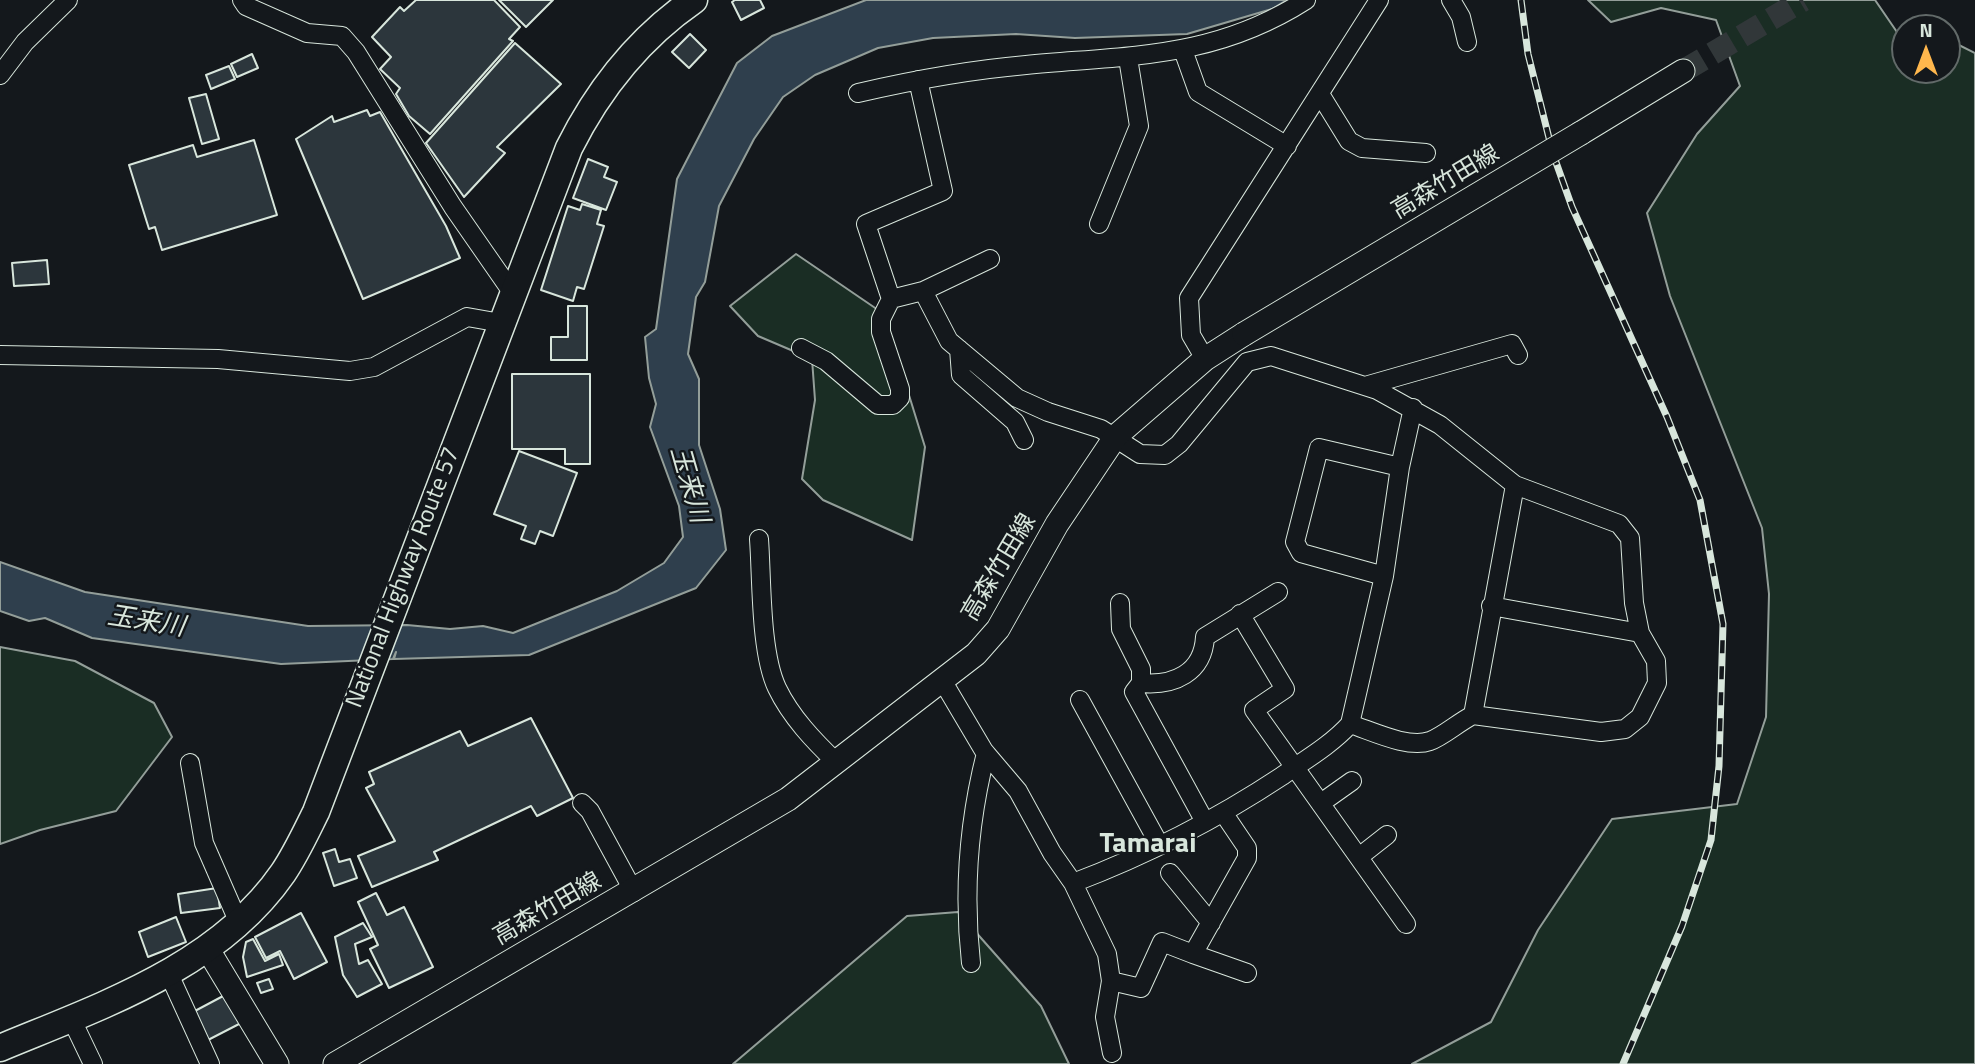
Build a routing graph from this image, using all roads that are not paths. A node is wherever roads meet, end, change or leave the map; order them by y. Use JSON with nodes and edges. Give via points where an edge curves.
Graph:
{"nodes":[{"id":1,"x":68,"y":0,"type":"edge"},
{"id":2,"x":243,"y":0,"type":"edge"},
{"id":3,"x":694,"y":0,"type":"edge"},
{"id":4,"x":1306,"y":0,"type":"edge"},
{"id":5,"x":1380,"y":0,"type":"edge"},
{"id":6,"x":1451,"y":0,"type":"edge"},
{"id":7,"x":1467,"y":42,"type":"dead end"},
{"id":8,"x":1183,"y":50,"type":"junction"},
{"id":9,"x":1128,"y":58,"type":"junction"},
{"id":10,"x":1684,"y":71,"type":"tunnel mouth"},
{"id":11,"x":0,"y":75,"type":"edge"},
{"id":12,"x":918,"y":79,"type":"junction"},
{"id":13,"x":858,"y":93,"type":"dead end"},
{"id":14,"x":1320,"y":94,"type":"junction"},
{"id":15,"x":1287,"y":146,"type":"junction"},
{"id":16,"x":1426,"y":153,"type":"dead end"},
{"id":17,"x":1099,"y":224,"type":"dead end"},
{"id":18,"x":990,"y":258,"type":"dead end"},
{"id":19,"x":923,"y":291,"type":"junction"},
{"id":20,"x":512,"y":292,"type":"junction"},
{"id":21,"x":891,"y":299,"type":"junction"},
{"id":22,"x":501,"y":323,"type":"junction"},
{"id":23,"x":801,"y":348,"type":"dead end"},
{"id":24,"x":959,"y":349,"type":"junction"},
{"id":25,"x":0,"y":355,"type":"edge"},
{"id":26,"x":1518,"y":355,"type":"dead end"},
{"id":27,"x":1205,"y":359,"type":"junction"},
{"id":28,"x":1365,"y":386,"type":"junction"},
{"id":29,"x":1413,"y":408,"type":"junction"},
{"id":30,"x":1116,"y":436,"type":"junction"},
{"id":31,"x":1024,"y":440,"type":"dead end"},
{"id":32,"x":1400,"y":467,"type":"junction"},
{"id":33,"x":1515,"y":485,"type":"junction"},
{"id":34,"x":759,"y":539,"type":"dead end"},
{"id":35,"x":1384,"y":576,"type":"junction"},
{"id":36,"x":1278,"y":592,"type":"dead end"},
{"id":37,"x":1120,"y":603,"type":"dead end"},
{"id":38,"x":1491,"y":607,"type":"junction"},
{"id":39,"x":1240,"y":614,"type":"junction"},
{"id":40,"x":1640,"y":633,"type":"junction"},
{"id":41,"x":942,"y":680,"type":"junction"},
{"id":42,"x":1141,"y":683,"type":"junction"},
{"id":43,"x":1080,"y":700,"type":"dead end"},
{"id":44,"x":1473,"y":715,"type":"junction"},
{"id":45,"x":1350,"y":724,"type":"junction"},
{"id":46,"x":986,"y":753,"type":"junction"},
{"id":47,"x":190,"y":763,"type":"dead end"},
{"id":48,"x":837,"y":763,"type":"junction"},
{"id":49,"x":1294,"y":768,"type":"junction"},
{"id":50,"x":1352,"y":781,"type":"dead end"},
{"id":51,"x":582,"y":803,"type":"dead end"},
{"id":52,"x":1321,"y":803,"type":"junction"},
{"id":53,"x":1224,"y":814,"type":"junction"},
{"id":54,"x":1205,"y":822,"type":"junction"},
{"id":55,"x":1387,"y":835,"type":"dead end"},
{"id":56,"x":1159,"y":844,"type":"junction"},
{"id":57,"x":1359,"y":857,"type":"junction"},
{"id":58,"x":1170,"y":873,"type":"dead end"},
{"id":59,"x":1073,"y":883,"type":"junction"},
{"id":60,"x":634,"y":892,"type":"junction"},
{"id":61,"x":238,"y":921,"type":"junction"},
{"id":62,"x":1211,"y":923,"type":"junction"},
{"id":63,"x":1406,"y":924,"type":"dead end"},
{"id":64,"x":207,"y":948,"type":"junction"},
{"id":65,"x":1193,"y":954,"type":"junction"},
{"id":66,"x":971,"y":963,"type":"dead end"},
{"id":67,"x":168,"y":972,"type":"junction"},
{"id":68,"x":1247,"y":973,"type":"dead end"},
{"id":69,"x":1111,"y":981,"type":"junction"},
{"id":70,"x":72,"y":1018,"type":"junction"},
{"id":71,"x":0,"y":1048,"type":"edge"},
{"id":72,"x":1112,"y":1053,"type":"dead end"},
{"id":73,"x":93,"y":1064,"type":"edge"},
{"id":74,"x":210,"y":1064,"type":"edge"},
{"id":75,"x":276,"y":1064,"type":"edge"},
{"id":76,"x":335,"y":1064,"type":"edge"}],
"edges":[{"from":1,"to":11,"type":"street","via":[[24,42]]},
{"from":2,"to":20,"type":"street","via":[[246,6],[307,33],[342,36]]},
{"from":3,"to":20,"type":"highway","name":"National Highway Route 57","via":[[643,42],[584,117]]},
{"from":4,"to":8,"type":"street","via":[[1274,20]]},
{"from":5,"to":14,"type":"street"},
{"from":6,"to":7,"type":"street"},
{"from":8,"to":9,"type":"street"},
{"from":8,"to":15,"type":"street","via":[[1198,92]]},
{"from":9,"to":12,"type":"street"},
{"from":9,"to":17,"type":"street","via":[[1139,126]]},
{"from":10,"to":27,"type":"main road","name":"高森竹田線","bridge":true},
{"from":12,"to":13,"type":"street"},
{"from":12,"to":21,"type":"street","via":[[943,191],[866,224]]},
{"from":14,"to":15,"type":"street"},
{"from":14,"to":16,"type":"street","via":[[1349,141],[1362,149]]},
{"from":15,"to":27,"type":"street","via":[[1189,298],[1191,335]]},
{"from":18,"to":19,"type":"street"},
{"from":19,"to":21,"type":"street"},
{"from":19,"to":24,"type":"street","via":[[949,341]]},
{"from":20,"to":22,"type":"highway","name":"National Highway Route 57"},
{"from":21,"to":23,"type":"street","via":[[881,319],[881,332],[900,389],[894,405],[878,405],[827,361]]},
{"from":22,"to":25,"type":"street","via":[[467,317],[374,368],[350,371],[218,359]]},
{"from":22,"to":61,"type":"highway","name":"National Highway Route 57","via":[[316,812],[266,894]]},
{"from":24,"to":30,"type":"street","via":[[1017,398]]},
{"from":24,"to":31,"type":"street","via":[[961,375],[1015,422]]},
{"from":26,"to":28,"type":"street","via":[[1512,344]]},
{"from":27,"to":30,"type":"main road","name":"高森竹田線"},
{"from":28,"to":29,"type":"street"},
{"from":28,"to":30,"type":"street","via":[[1271,356],[1256,358],[1240,369],[1180,444],[1165,455],[1140,454]]},
{"from":29,"to":32,"type":"street"},
{"from":29,"to":33,"type":"street"},
{"from":30,"to":41,"type":"main road","name":"高森竹田線","via":[[1057,524],[998,629],[976,654]]},
{"from":32,"to":35,"type":"street"},
{"from":32,"to":35,"type":"street","via":[[1319,448],[1294,542],[1301,553]]},
{"from":33,"to":38,"type":"street"},
{"from":33,"to":40,"type":"street","via":[[1619,524],[1630,538]]},
{"from":34,"to":48,"type":"street","via":[[766,648],[776,687],[807,733]]},
{"from":35,"to":45,"type":"street"},
{"from":36,"to":39,"type":"street"},
{"from":37,"to":42,"type":"street","via":[[1121,629],[1141,669]]},
{"from":38,"to":40,"type":"street"},
{"from":38,"to":44,"type":"street"},
{"from":39,"to":42,"type":"street","via":[[1205,637],[1204,655],[1193,669],[1164,685]]},
{"from":39,"to":49,"type":"street","via":[[1285,689],[1254,710]]},
{"from":40,"to":44,"type":"street","via":[[1656,661],[1657,683],[1640,717],[1625,729],[1601,732]]},
{"from":41,"to":46,"type":"street"},
{"from":41,"to":48,"type":"main road","name":"高森竹田線"},
{"from":42,"to":54,"type":"street","via":[[1134,692]]},
{"from":43,"to":56,"type":"street"},
{"from":44,"to":45,"type":"street","via":[[1430,741],[1411,742]]},
{"from":45,"to":49,"type":"street"},
{"from":46,"to":59,"type":"street","via":[[1018,791]]},
{"from":46,"to":66,"type":"street","via":[[967,850],[965,911]]},
{"from":47,"to":61,"type":"street","via":[[204,843]]},
{"from":48,"to":60,"type":"main road","name":"高森竹田線","via":[[788,799]]},
{"from":49,"to":52,"type":"street"},
{"from":49,"to":53,"type":"street"},
{"from":50,"to":52,"type":"street"},
{"from":51,"to":60,"type":"street"},
{"from":52,"to":57,"type":"street"},
{"from":53,"to":54,"type":"street"},
{"from":53,"to":62,"type":"street","via":[[1247,848],[1247,858]]},
{"from":54,"to":56,"type":"street"},
{"from":55,"to":57,"type":"street"},
{"from":56,"to":59,"type":"street","via":[[1120,866]]},
{"from":57,"to":63,"type":"street"},
{"from":58,"to":62,"type":"street"},
{"from":59,"to":69,"type":"street","via":[[1107,954]]},
{"from":60,"to":76,"type":"main road","name":"高森竹田線"},
{"from":61,"to":64,"type":"highway","name":"National Highway Route 57"},
{"from":62,"to":65,"type":"street"},
{"from":64,"to":67,"type":"highway","name":"National Highway Route 57"},
{"from":64,"to":75,"type":"main road"},
{"from":65,"to":68,"type":"street"},
{"from":65,"to":69,"type":"street","via":[[1162,942],[1141,988]]},
{"from":67,"to":70,"type":"highway","name":"National Highway Route 57"},
{"from":67,"to":74,"type":"street"},
{"from":69,"to":72,"type":"street","via":[[1105,1017]]},
{"from":70,"to":71,"type":"highway","name":"National Highway Route 57"},
{"from":70,"to":73,"type":"street"}]}
